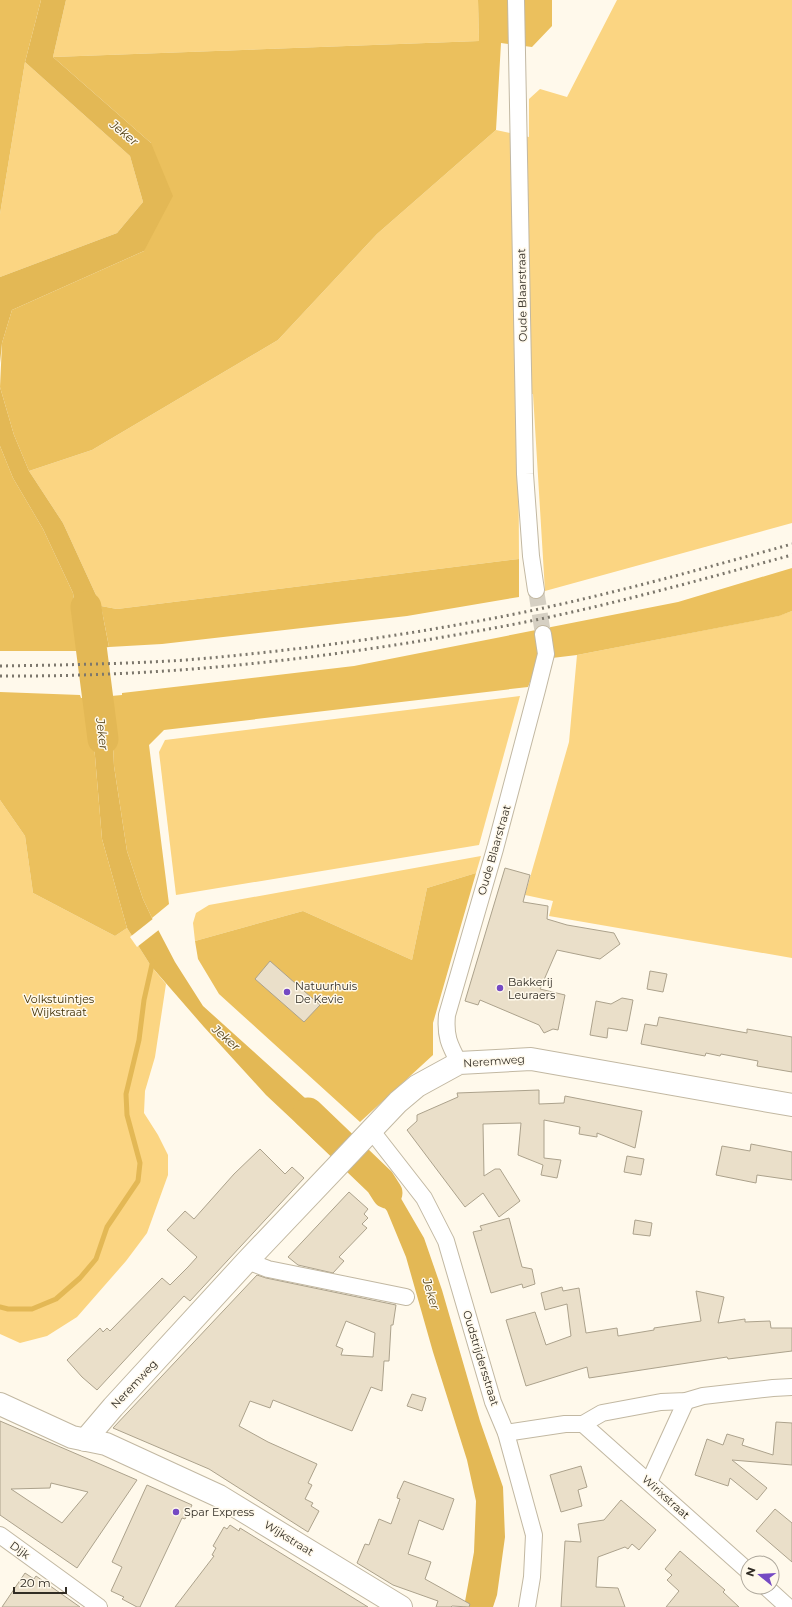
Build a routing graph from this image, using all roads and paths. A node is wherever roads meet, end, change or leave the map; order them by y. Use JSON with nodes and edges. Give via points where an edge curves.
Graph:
{"nodes":[{"id":1,"x":516,"y":0,"type":"edge"},
{"id":2,"x":536,"y":590,"type":"tunnel mouth"},
{"id":3,"x":543,"y":634,"type":"tunnel mouth"},
{"id":4,"x":459,"y":1063,"type":"junction"},
{"id":5,"x":792,"y":1105,"type":"edge"},
{"id":6,"x":366,"y":1136,"type":"junction"},
{"id":7,"x":247,"y":1261,"type":"junction"},
{"id":8,"x":406,"y":1297,"type":"dead end"},
{"id":9,"x":792,"y":1387,"type":"edge"},
{"id":10,"x":686,"y":1401,"type":"junction"},
{"id":11,"x":0,"y":1404,"type":"edge"},
{"id":12,"x":583,"y":1424,"type":"junction"},
{"id":13,"x":506,"y":1433,"type":"junction"},
{"id":14,"x":85,"y":1440,"type":"junction"},
{"id":15,"x":649,"y":1482,"type":"junction"},
{"id":16,"x":0,"y":1535,"type":"edge"},
{"id":17,"x":740,"y":1564,"type":"edge"},
{"id":18,"x":775,"y":1595,"type":"edge"},
{"id":19,"x":99,"y":1607,"type":"edge"},
{"id":20,"x":401,"y":1607,"type":"edge"},
{"id":21,"x":527,"y":1607,"type":"edge"},
{"id":22,"x":788,"y":1607,"type":"edge"}],
"edges":[{"from":1,"to":2,"type":"street","name":"Oude Blaarstraat","via":[[525,474]]},
{"from":3,"to":4,"type":"street","name":"Oude Blaarstraat","via":[[546,654],[537,690],[447,1015],[446,1031]]},
{"from":4,"to":5,"type":"street","name":"Neremweg","via":[[531,1058]]},
{"from":4,"to":6,"type":"street","name":"Neremweg","via":[[417,1086]]},
{"from":6,"to":7,"type":"street","name":"Neremweg"},
{"from":6,"to":13,"type":"street","name":"Oudstrijdersstraat","via":[[424,1198],[446,1241],[493,1402]]},
{"from":7,"to":8,"type":"street","via":[[268,1269]]},
{"from":7,"to":14,"type":"street","name":"Neremweg"},
{"from":9,"to":10,"type":"street","via":[[703,1396]]},
{"from":10,"to":12,"type":"street","via":[[661,1402],[602,1414]]},
{"from":10,"to":15,"type":"street"},
{"from":11,"to":14,"type":"street","via":[[72,1437]]},
{"from":12,"to":13,"type":"street","via":[[565,1424]]},
{"from":12,"to":15,"type":"street","name":"Wirixstraat"},
{"from":13,"to":21,"type":"street","name":"Oudstrijdersstraat","via":[[534,1535],[532,1577]]},
{"from":14,"to":20,"type":"street","name":"Wijkstraat","via":[[106,1444],[219,1496]]},
{"from":15,"to":17,"type":"street","name":"Wirixstraat"},
{"from":16,"to":19,"type":"street","name":"Dijk"},
{"from":18,"to":22,"type":"street"}]}
